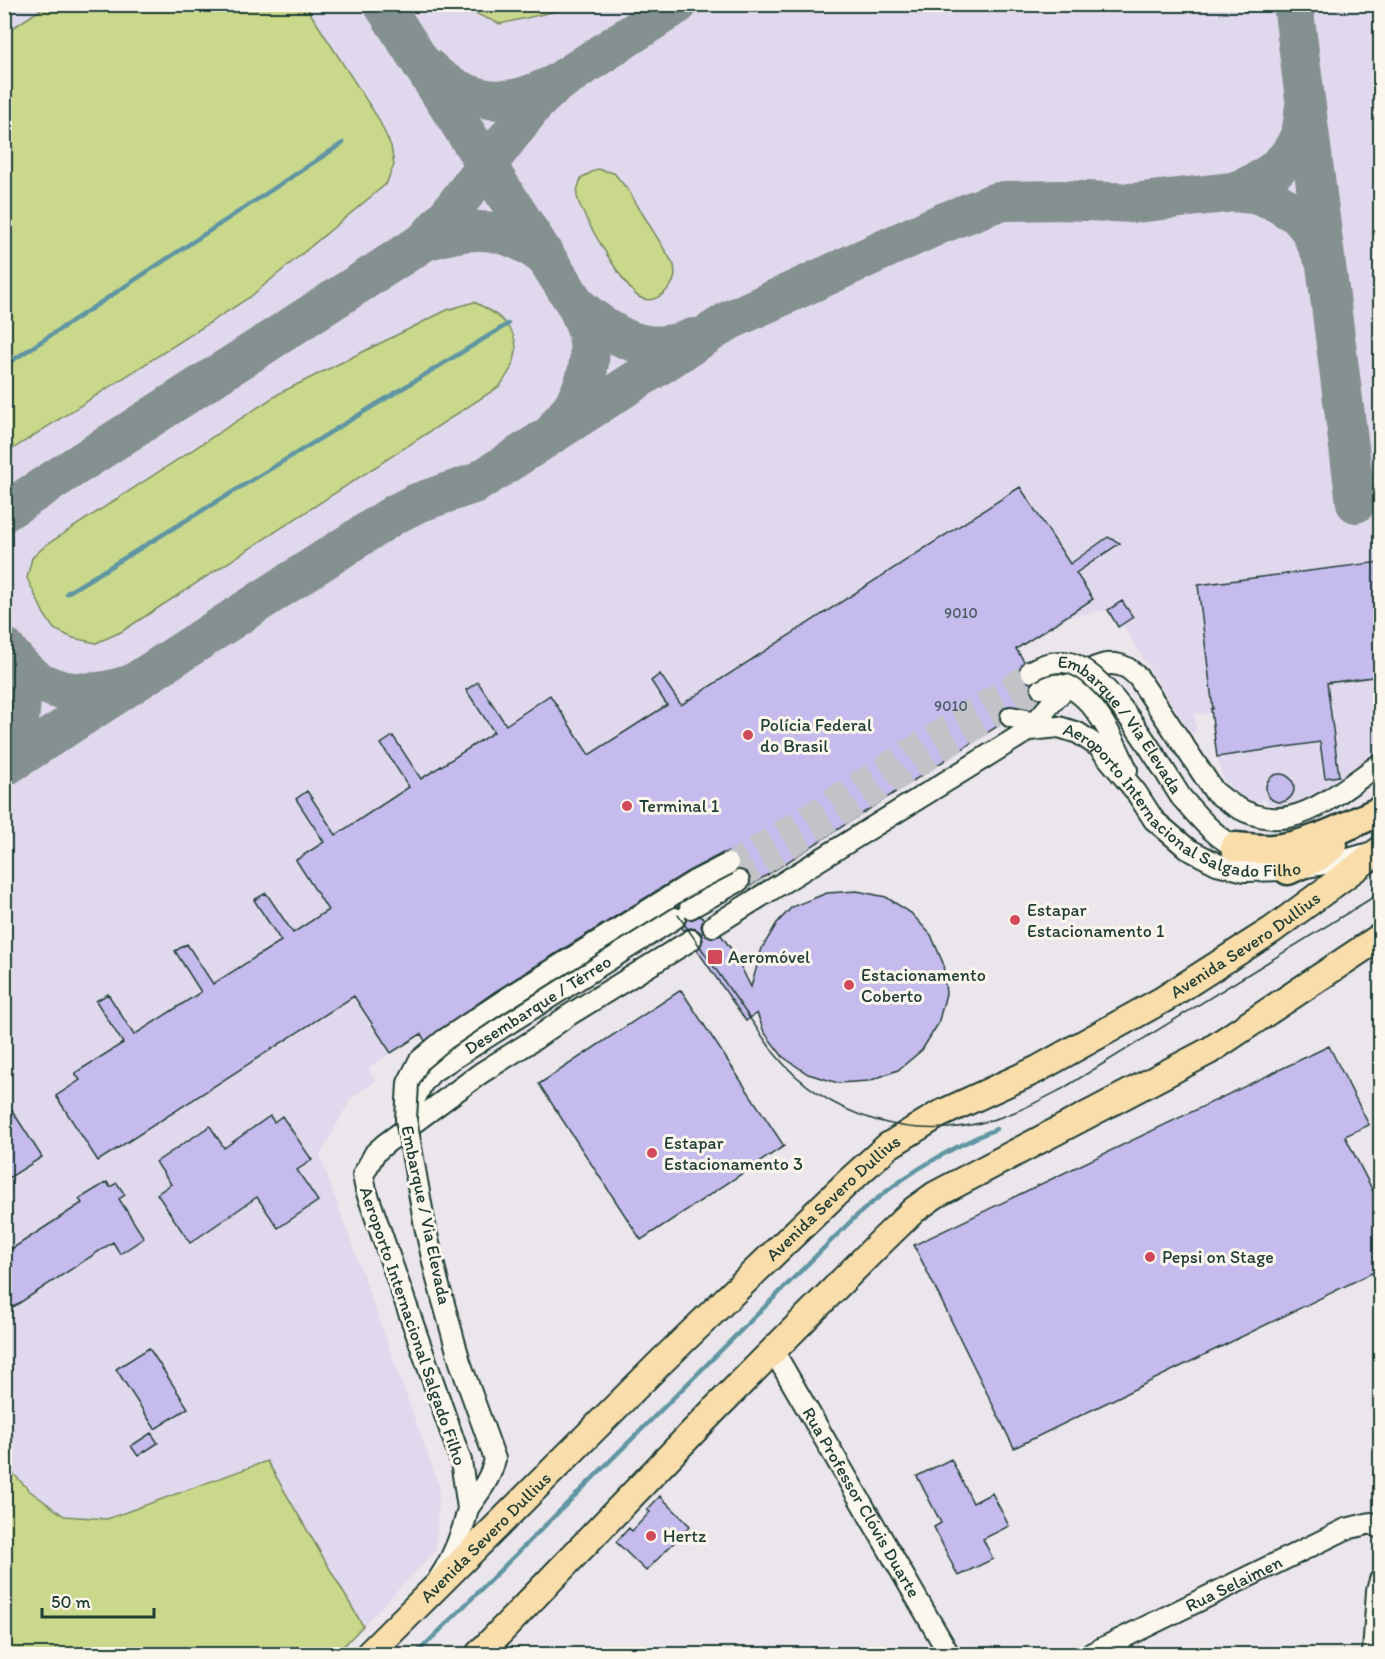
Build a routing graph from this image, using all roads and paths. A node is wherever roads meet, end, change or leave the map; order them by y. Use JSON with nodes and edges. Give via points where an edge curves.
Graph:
{"nodes":[{"id":1,"x":1030,"y":671,"type":"tunnel mouth"},
{"id":2,"x":1069,"y":686,"type":"junction"},
{"id":3,"x":1042,"y":688,"type":"tunnel mouth"},
{"id":4,"x":1011,"y":717,"type":"dead end"},
{"id":5,"x":1033,"y":726,"type":"junction"},
{"id":6,"x":1380,"y":764,"type":"edge"},
{"id":7,"x":1136,"y":792,"type":"junction"},
{"id":8,"x":1380,"y":811,"type":"edge"},
{"id":9,"x":1235,"y":848,"type":"junction"},
{"id":10,"x":1380,"y":850,"type":"edge"},
{"id":11,"x":1288,"y":870,"type":"junction"},
{"id":12,"x":734,"y":873,"type":"joint"},
{"id":13,"x":713,"y":926,"type":"dead end"},
{"id":14,"x":1380,"y":937,"type":"edge"},
{"id":15,"x":691,"y":940,"type":"dead end"},
{"id":16,"x":413,"y":1103,"type":"dead end"},
{"id":17,"x":773,"y":1350,"type":"junction"},
{"id":18,"x":468,"y":1508,"type":"junction"},
{"id":19,"x":1380,"y":1528,"type":"edge"},
{"id":20,"x":1380,"y":1580,"type":"edge"},
{"id":21,"x":410,"y":1616,"type":"junction"},
{"id":22,"x":369,"y":1654,"type":"edge"},
{"id":23,"x":479,"y":1654,"type":"edge"},
{"id":24,"x":950,"y":1654,"type":"edge"},
{"id":25,"x":1090,"y":1654,"type":"edge"},
{"id":26,"x":1373,"y":1654,"type":"edge"}],
"edges":[{"from":1,"to":9,"type":"street","name":"Embarque / Via Elevada","bridge":true,"via":[[1048,662],[1069,663],[1088,674],[1120,704],[1204,824]]},
{"from":2,"to":3,"type":"street","via":[[1050,684]]},
{"from":2,"to":5,"type":"street","name":"Aeroporto Internacional Salgado Filho"},
{"from":2,"to":6,"type":"street","name":"Aeroporto Internacional Salgado Filho","via":[[1093,666],[1112,663],[1127,668],[1138,677],[1214,790],[1229,803],[1263,819],[1313,811]]},
{"from":2,"to":7,"type":"street","via":[[1091,705],[1110,731]]},
{"from":4,"to":5,"type":"street","name":"Aeroporto Internacional Salgado Filho"},
{"from":5,"to":7,"type":"street","name":"Aeroporto Internacional Salgado Filho","via":[[1059,727],[1078,733],[1099,747]]},
{"from":5,"to":13,"type":"street","name":"Aeroporto Internacional Salgado Filho"},
{"from":7,"to":11,"type":"street","name":"Aeroporto Internacional Salgado Filho","via":[[1154,820],[1188,849],[1217,864],[1245,871]]},
{"from":8,"to":9,"type":"highway","via":[[1295,845]]},
{"from":8,"to":11,"type":"highway","via":[[1317,857]]},
{"from":9,"to":11,"type":"street","name":"Embarque / Via Elevada"},
{"from":10,"to":11,"type":"street","name":"Aeroporto Internacional Salgado Filho"},
{"from":10,"to":21,"type":"main road","name":"Avenida Severo Dullius","via":[[1272,930],[1164,999],[1036,1070],[938,1115],[888,1146],[662,1361]]},
{"from":12,"to":16,"type":"street","name":"Desembarque / Térreo","via":[[683,913],[432,1072]]},
{"from":12,"to":18,"type":"street","name":"Embarque / Via Elevada","bridge":true,"via":[[693,882],[501,1002],[419,1061],[408,1083],[406,1119],[436,1280],[495,1459],[483,1489]]},
{"from":14,"to":17,"type":"main road","via":[[1209,1051],[934,1195],[882,1240]]},
{"from":15,"to":18,"type":"street","name":"Aeroporto Internacional Salgado Filho","via":[[482,1073],[385,1144],[363,1175],[461,1461]]},
{"from":17,"to":23,"type":"main road"},
{"from":17,"to":24,"type":"street","name":"Rua Professor Clóvis Duarte"},
{"from":18,"to":21,"type":"street","name":"Aeroporto Internacional Salgado Filho","via":[[464,1528],[442,1574]]},
{"from":19,"to":25,"type":"street","name":"Rua Selaimen","via":[[1371,1523],[1346,1529]]},
{"from":20,"to":26,"type":"street"},
{"from":21,"to":22,"type":"main road","name":"Avenida Severo Dullius"}]}
